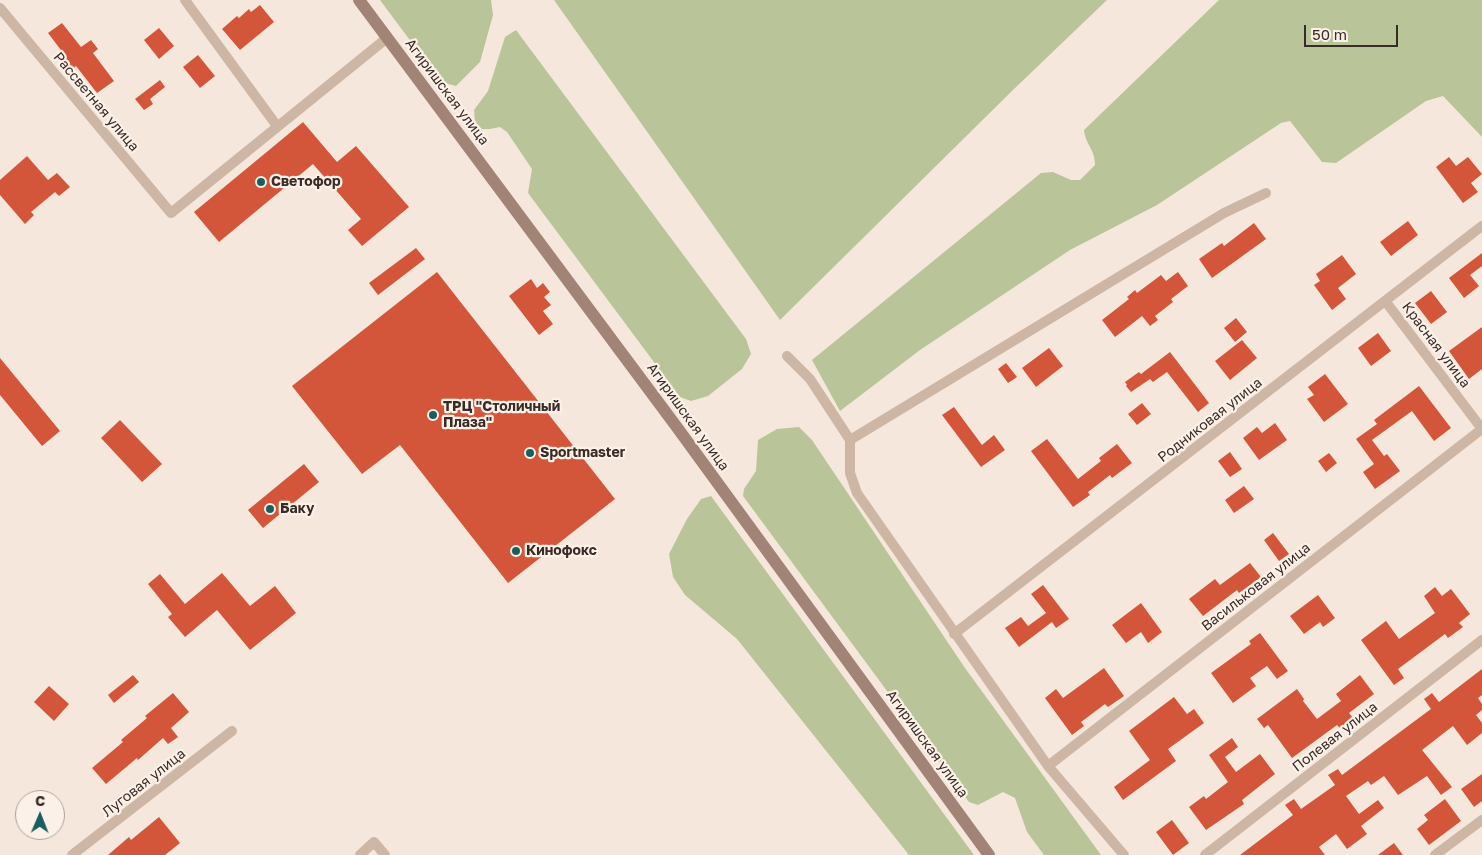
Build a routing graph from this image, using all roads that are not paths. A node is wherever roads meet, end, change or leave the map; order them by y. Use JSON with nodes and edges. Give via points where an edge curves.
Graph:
{"nodes":[{"id":1,"x":185,"y":0,"type":"edge"},
{"id":2,"x":359,"y":0,"type":"edge"},
{"id":3,"x":0,"y":8,"type":"edge"},
{"id":4,"x":387,"y":38,"type":"junction"},
{"id":5,"x":277,"y":126,"type":"junction"},
{"id":6,"x":1266,"y":193,"type":"dead end"},
{"id":7,"x":1482,"y":226,"type":"edge"},
{"id":8,"x":1386,"y":302,"type":"junction"},
{"id":9,"x":787,"y":356,"type":"dead end"},
{"id":10,"x":1482,"y":429,"type":"edge"},
{"id":11,"x":850,"y":440,"type":"junction"},
{"id":12,"x":954,"y":634,"type":"junction"},
{"id":13,"x":1482,"y":640,"type":"edge"},
{"id":14,"x":232,"y":731,"type":"dead end"},
{"id":15,"x":1048,"y":766,"type":"junction"},
{"id":16,"x":1482,"y":820,"type":"edge"},
{"id":17,"x":72,"y":855,"type":"edge"},
{"id":18,"x":360,"y":855,"type":"edge"},
{"id":19,"x":385,"y":855,"type":"edge"},
{"id":20,"x":989,"y":855,"type":"edge"},
{"id":21,"x":1124,"y":855,"type":"edge"},
{"id":22,"x":1205,"y":855,"type":"edge"},
{"id":23,"x":1435,"y":855,"type":"edge"}],
"edges":[{"from":1,"to":5,"type":"street"},
{"from":2,"to":4,"type":"street","name":"Агиришская улица"},
{"from":3,"to":5,"type":"street","name":"Рассветная улица","via":[[171,213]]},
{"from":4,"to":5,"type":"street"},
{"from":4,"to":20,"type":"street","name":"Агиришская улица"},
{"from":6,"to":11,"type":"street","via":[[1224,213]]},
{"from":7,"to":8,"type":"street","name":"Родниковая улица"},
{"from":8,"to":10,"type":"street","name":"Красная улица"},
{"from":8,"to":12,"type":"street","name":"Родниковая улица"},
{"from":9,"to":11,"type":"street","via":[[810,379]]},
{"from":10,"to":15,"type":"street","name":"Васильковая улица"},
{"from":11,"to":12,"type":"street","via":[[850,473],[857,493]]},
{"from":12,"to":15,"type":"street"},
{"from":13,"to":22,"type":"street","name":"Полевая улица"},
{"from":14,"to":17,"type":"street","name":"Луговая улица"},
{"from":15,"to":21,"type":"street"},
{"from":16,"to":23,"type":"street"},
{"from":18,"to":19,"type":"street","via":[[374,842]]}]}
